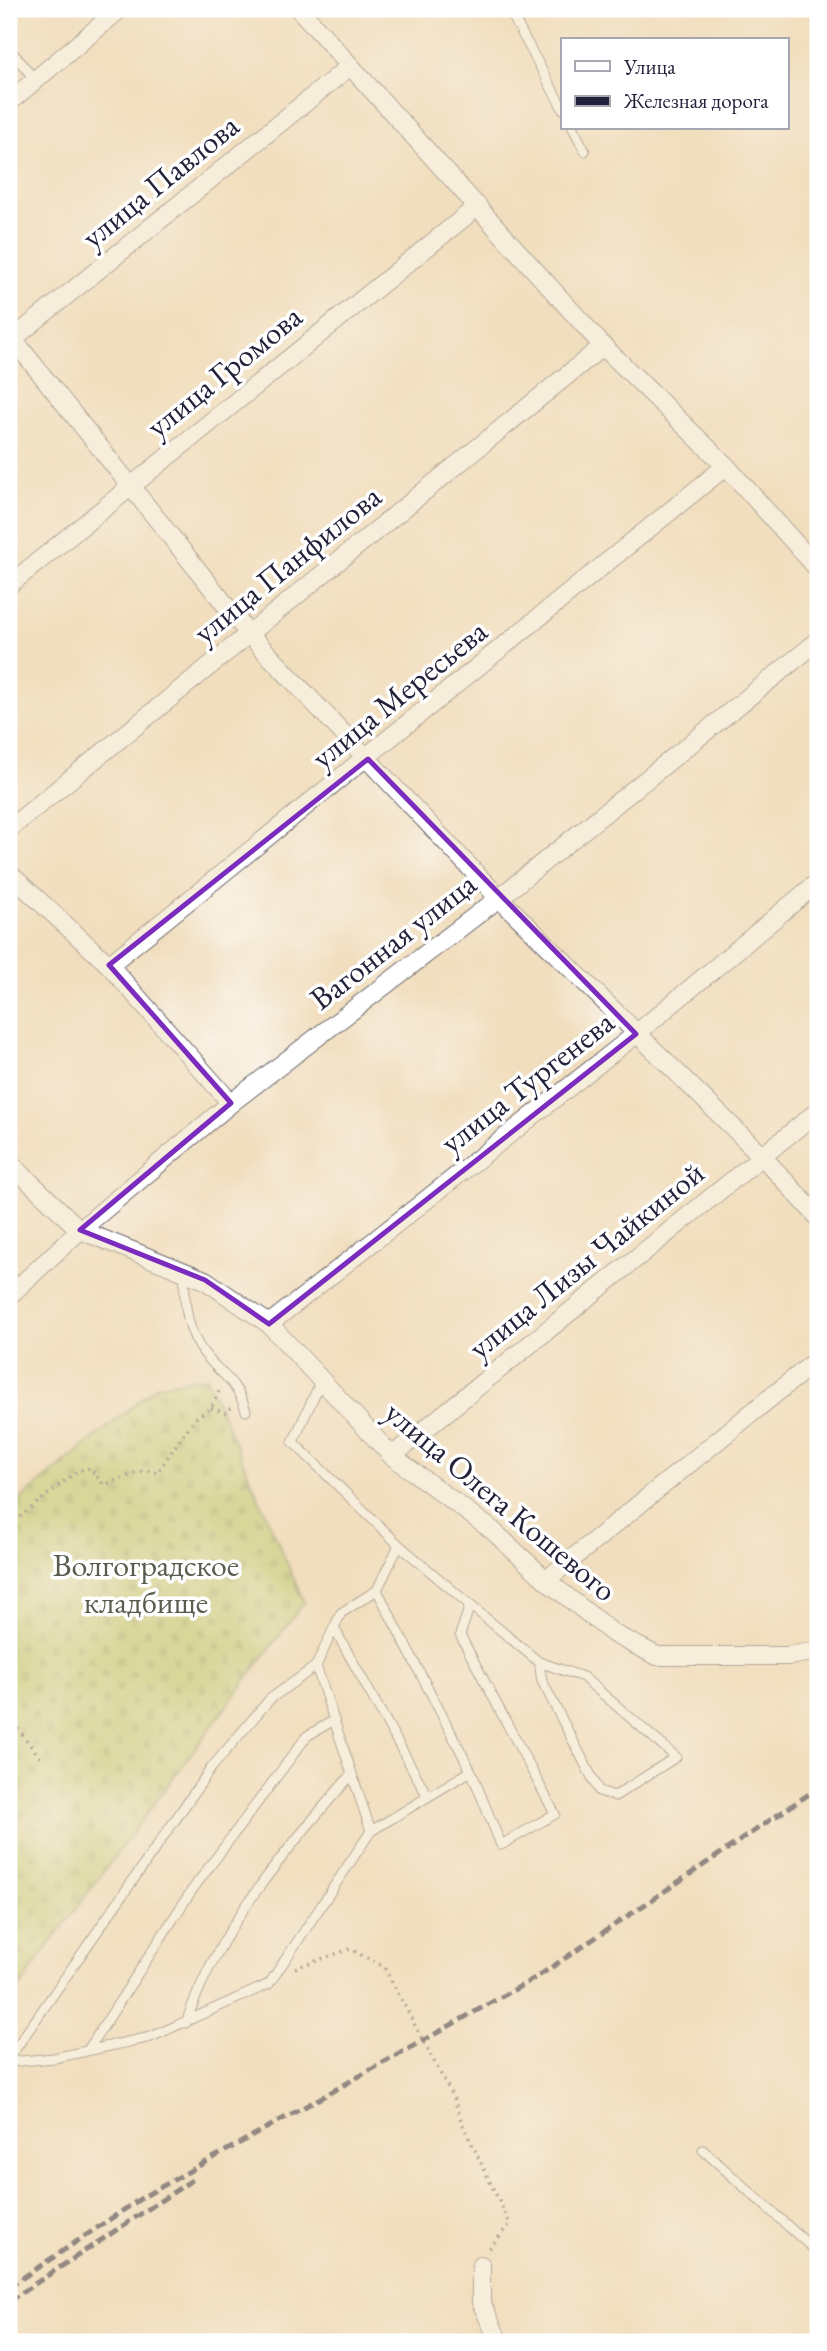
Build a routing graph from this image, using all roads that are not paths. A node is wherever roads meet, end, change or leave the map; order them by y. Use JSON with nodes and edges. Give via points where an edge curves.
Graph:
{"nodes":[{"id":1,"x":120,"y":9,"type":"edge"},
{"id":2,"x":299,"y":9,"type":"edge"},
{"id":3,"x":517,"y":9,"type":"edge"},
{"id":4,"x":9,"y":48,"type":"edge"},
{"id":5,"x":349,"y":67,"type":"junction"},
{"id":6,"x":36,"y":80,"type":"junction"},
{"id":7,"x":9,"y":102,"type":"edge"},
{"id":8,"x":561,"y":105,"type":"edge"},
{"id":9,"x":574,"y":130,"type":"edge"},
{"id":10,"x":586,"y":151,"type":"dead end"},
{"id":11,"x":478,"y":206,"type":"junction"},
{"id":12,"x":10,"y":338,"type":"edge"},
{"id":13,"x":603,"y":346,"type":"junction"},
{"id":14,"x":726,"y":466,"type":"junction"},
{"id":15,"x":128,"y":486,"type":"junction"},
{"id":16,"x":818,"y":569,"type":"edge"},
{"id":17,"x":9,"y":585,"type":"edge"},
{"id":18,"x":248,"y":633,"type":"junction"},
{"id":19,"x":818,"y":641,"type":"edge"},
{"id":20,"x":368,"y":759,"type":"junction"},
{"id":21,"x":9,"y":829,"type":"edge"},
{"id":22,"x":9,"y":873,"type":"edge"},
{"id":23,"x":818,"y":882,"type":"edge"},
{"id":24,"x":499,"y":898,"type":"junction"},
{"id":25,"x":109,"y":965,"type":"junction"},
{"id":26,"x":636,"y":1034,"type":"junction"},
{"id":27,"x":232,"y":1103,"type":"junction"},
{"id":28,"x":818,"y":1111,"type":"edge"},
{"id":29,"x":761,"y":1156,"type":"junction"},
{"id":30,"x":9,"y":1162,"type":"edge"},
{"id":31,"x":818,"y":1217,"type":"edge"},
{"id":32,"x":80,"y":1230,"type":"junction"},
{"id":33,"x":185,"y":1271,"type":"junction"},
{"id":34,"x":9,"y":1296,"type":"edge"},
{"id":35,"x":269,"y":1324,"type":"junction"},
{"id":36,"x":818,"y":1359,"type":"edge"},
{"id":37,"x":322,"y":1378,"type":"junction"},
{"id":38,"x":246,"y":1411,"type":"dead end"},
{"id":39,"x":392,"y":1456,"type":"junction"},
{"id":40,"x":399,"y":1545,"type":"junction"},
{"id":41,"x":546,"y":1580,"type":"junction"},
{"id":42,"x":377,"y":1590,"type":"junction"},
{"id":43,"x":470,"y":1605,"type":"junction"},
{"id":44,"x":334,"y":1628,"type":"junction"},
{"id":45,"x":818,"y":1651,"type":"edge"},
{"id":46,"x":539,"y":1662,"type":"junction"},
{"id":47,"x":316,"y":1666,"type":"junction"},
{"id":48,"x":334,"y":1720,"type":"junction"},
{"id":49,"x":471,"y":1771,"type":"junction"},
{"id":50,"x":352,"y":1774,"type":"junction"},
{"id":51,"x":427,"y":1795,"type":"junction"},
{"id":52,"x":371,"y":1831,"type":"junction"},
{"id":53,"x":186,"y":2023,"type":"junction"},
{"id":54,"x":88,"y":2050,"type":"junction"},
{"id":55,"x":9,"y":2060,"type":"edge"},
{"id":56,"x":703,"y":2150,"type":"dead end"},
{"id":57,"x":818,"y":2253,"type":"edge"},
{"id":58,"x":481,"y":2264,"type":"road end"},
{"id":59,"x":499,"y":2342,"type":"edge"}],
"edges":[{"from":1,"to":6,"type":"street"},
{"from":2,"to":5,"type":"street"},
{"from":3,"to":8,"type":"lane","via":[[511,13]]},
{"from":4,"to":6,"type":"lane"},
{"from":5,"to":11,"type":"street"},
{"from":5,"to":12,"type":"street","name":"улица Павлова"},
{"from":6,"to":7,"type":"street"},
{"from":9,"to":10,"type":"lane"},
{"from":11,"to":13,"type":"street"},
{"from":11,"to":15,"type":"street","name":"улица Громова"},
{"from":12,"to":15,"type":"street"},
{"from":13,"to":14,"type":"street"},
{"from":13,"to":18,"type":"street","name":"улица Панфилова"},
{"from":14,"to":16,"type":"street"},
{"from":14,"to":20,"type":"street","name":"улица Мересьева"},
{"from":15,"to":17,"type":"street","name":"улица Громова"},
{"from":15,"to":18,"type":"street"},
{"from":18,"to":20,"type":"street"},
{"from":18,"to":21,"type":"street","name":"улица Панфилова"},
{"from":19,"to":24,"type":"street","name":"Вагонная улица"},
{"from":20,"to":24,"type":"street"},
{"from":20,"to":25,"type":"street","name":"улица Мересьева"},
{"from":22,"to":25,"type":"street"},
{"from":23,"to":26,"type":"street","name":"улица Тургенева"},
{"from":24,"to":26,"type":"street"},
{"from":24,"to":27,"type":"street","name":"Вагонная улица"},
{"from":25,"to":27,"type":"street"},
{"from":26,"to":29,"type":"street"},
{"from":26,"to":35,"type":"street","name":"улица Тургенева"},
{"from":27,"to":32,"type":"street","name":"Вагонная улица"},
{"from":28,"to":29,"type":"street","name":"улица Лизы Чайкиной"},
{"from":29,"to":31,"type":"street"},
{"from":29,"to":39,"type":"street","name":"улица Лизы Чайкиной"},
{"from":30,"to":32,"type":"street","name":"улица Олега Кошевого"},
{"from":32,"to":33,"type":"street","name":"улица Олега Кошевого"},
{"from":32,"to":34,"type":"street","name":"Вагонная улица"},
{"from":33,"to":35,"type":"street","name":"улица Олега Кошевого"},
{"from":33,"to":38,"type":"lane","via":[[184,1306],[199,1346],[240,1391]]},
{"from":35,"to":37,"type":"street","name":"улица Олега Кошевого"},
{"from":36,"to":41,"type":"street"},
{"from":37,"to":39,"type":"street","name":"улица Олега Кошевого"},
{"from":37,"to":40,"type":"lane","via":[[293,1442]]},
{"from":39,"to":41,"type":"street","name":"улица Олега Кошевого","via":[[492,1530]]},
{"from":40,"to":42,"type":"lane"},
{"from":40,"to":43,"type":"lane"},
{"from":41,"to":45,"type":"street","name":"улица Олега Кошевого","via":[[614,1634],[657,1656],[788,1656]]},
{"from":42,"to":44,"type":"lane","via":[[341,1613]]},
{"from":42,"to":49,"type":"lane"},
{"from":43,"to":46,"type":"lane"},
{"from":43,"to":49,"type":"lane","via":[[460,1636],[555,1814],[501,1845]]},
{"from":44,"to":47,"type":"lane"},
{"from":44,"to":51,"type":"lane"},
{"from":46,"to":46,"type":"lane","via":[[542,1681],[599,1791],[615,1797],[676,1758],[583,1676]]},
{"from":47,"to":48,"type":"lane"},
{"from":47,"to":55,"type":"lane","via":[[270,1699],[212,1768]]},
{"from":48,"to":50,"type":"lane"},
{"from":48,"to":54,"type":"lane","via":[[307,1736],[192,1890]]},
{"from":49,"to":51,"type":"lane"},
{"from":50,"to":52,"type":"lane"},
{"from":50,"to":53,"type":"lane","via":[[276,1862],[201,1980]]},
{"from":51,"to":52,"type":"lane"},
{"from":52,"to":53,"type":"lane","via":[[269,1984]]},
{"from":53,"to":54,"type":"lane","via":[[151,2037]]},
{"from":54,"to":55,"type":"lane","via":[[54,2058]]},
{"from":56,"to":57,"type":"lane"},
{"from":58,"to":59,"type":"street","via":[[481,2302]]}]}
